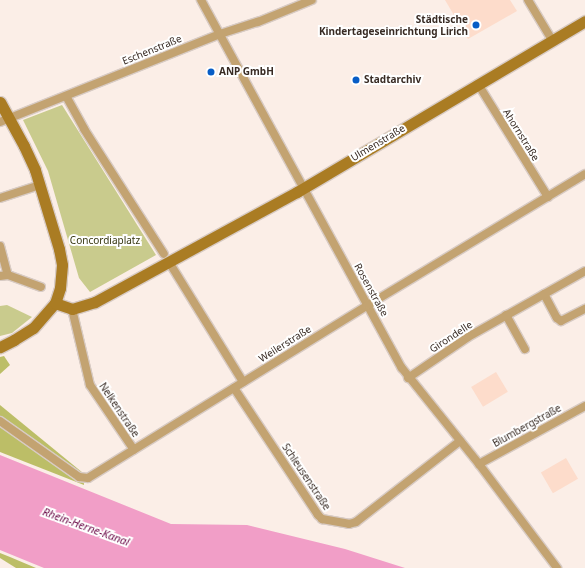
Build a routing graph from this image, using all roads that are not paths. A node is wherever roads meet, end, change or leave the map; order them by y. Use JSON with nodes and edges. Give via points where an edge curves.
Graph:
{"nodes":[{"id":1,"x":201,"y":0,"type":"edge"},
{"id":2,"x":312,"y":0,"type":"edge"},
{"id":3,"x":528,"y":0,"type":"edge"},
{"id":4,"x":585,"y":21,"type":"edge"},
{"id":5,"x":220,"y":34,"type":"junction"},
{"id":6,"x":552,"y":40,"type":"junction"},
{"id":7,"x":478,"y":84,"type":"junction"},
{"id":8,"x":66,"y":96,"type":"junction"},
{"id":9,"x":0,"y":102,"type":"edge"},
{"id":10,"x":4,"y":121,"type":"edge"},
{"id":11,"x":585,"y":174,"type":"edge"},
{"id":12,"x":40,"y":185,"type":"junction"},
{"id":13,"x":303,"y":187,"type":"junction"},
{"id":14,"x":548,"y":197,"type":"junction"},
{"id":15,"x":0,"y":198,"type":"edge"},
{"id":16,"x":0,"y":246,"type":"edge"},
{"id":17,"x":167,"y":258,"type":"junction"},
{"id":18,"x":585,"y":271,"type":"edge"},
{"id":19,"x":4,"y":276,"type":"edge"},
{"id":20,"x":41,"y":287,"type":"dead end"},
{"id":21,"x":544,"y":294,"type":"junction"},
{"id":22,"x":55,"y":303,"type":"junction"},
{"id":23,"x":368,"y":305,"type":"junction"},
{"id":24,"x":72,"y":309,"type":"junction"},
{"id":25,"x":585,"y":309,"type":"edge"},
{"id":26,"x":506,"y":315,"type":"junction"},
{"id":27,"x":0,"y":347,"type":"edge"},
{"id":28,"x":525,"y":349,"type":"dead end"},
{"id":29,"x":408,"y":378,"type":"junction"},
{"id":30,"x":244,"y":382,"type":"junction"},
{"id":31,"x":234,"y":388,"type":"junction"},
{"id":32,"x":585,"y":406,"type":"edge"},
{"id":33,"x":0,"y":421,"type":"edge"},
{"id":34,"x":460,"y":441,"type":"junction"},
{"id":35,"x":134,"y":450,"type":"junction"},
{"id":36,"x":479,"y":464,"type":"junction"},
{"id":37,"x":557,"y":568,"type":"edge"}],
"edges":[{"from":1,"to":5,"type":"street","name":"Rosenstraße"},
{"from":2,"to":5,"type":"street","name":"Eschenstraße"},
{"from":3,"to":6,"type":"street"},
{"from":4,"to":6,"type":"street","name":"Ulmenstraße"},
{"from":5,"to":8,"type":"street","name":"Eschenstraße"},
{"from":5,"to":13,"type":"street","name":"Rosenstraße"},
{"from":6,"to":7,"type":"street","name":"Ulmenstraße"},
{"from":7,"to":13,"type":"street","name":"Ulmenstraße"},
{"from":7,"to":14,"type":"street","name":"Ahornstraße"},
{"from":8,"to":10,"type":"street","name":"Eschenstraße"},
{"from":8,"to":17,"type":"street","via":[[84,129]]},
{"from":9,"to":10,"type":"street"},
{"from":10,"to":12,"type":"street","via":[[24,146]]},
{"from":11,"to":14,"type":"street","name":"Weilerstraße"},
{"from":12,"to":15,"type":"street"},
{"from":12,"to":22,"type":"street","via":[[61,257],[60,288]]},
{"from":13,"to":17,"type":"street","name":"Ulmenstraße"},
{"from":13,"to":23,"type":"street","name":"Rosenstraße"},
{"from":14,"to":23,"type":"street","name":"Weilerstraße"},
{"from":16,"to":19,"type":"street"},
{"from":17,"to":24,"type":"street","name":"Ulmenstraße","via":[[96,302]]},
{"from":17,"to":30,"type":"street"},
{"from":18,"to":21,"type":"street","name":"Girondelle"},
{"from":19,"to":20,"type":"street"},
{"from":21,"to":25,"type":"street","via":[[561,321]]},
{"from":21,"to":26,"type":"street","name":"Girondelle"},
{"from":22,"to":24,"type":"street"},
{"from":22,"to":27,"type":"street","via":[[33,328]]},
{"from":23,"to":29,"type":"street","name":"Rosenstraße"},
{"from":23,"to":30,"type":"street","name":"Weilerstraße"},
{"from":24,"to":35,"type":"street","name":"Nelkenstraße","via":[[90,385]]},
{"from":26,"to":28,"type":"street"},
{"from":26,"to":29,"type":"street","name":"Girondelle","via":[[468,336]]},
{"from":29,"to":34,"type":"street","name":"Rosenstraße"},
{"from":30,"to":31,"type":"street","name":"Weilerstraße"},
{"from":31,"to":34,"type":"street","name":"Schleusenstraße","via":[[322,519],[353,524]]},
{"from":31,"to":35,"type":"street","name":"Weilerstraße"},
{"from":32,"to":36,"type":"street","name":"Blumbergstraße"},
{"from":33,"to":35,"type":"street","name":"Weilerstraße","via":[[82,478],[91,477]]},
{"from":34,"to":36,"type":"street","name":"Rosenstraße"},
{"from":36,"to":37,"type":"street","name":"Rosenstraße"}]}
